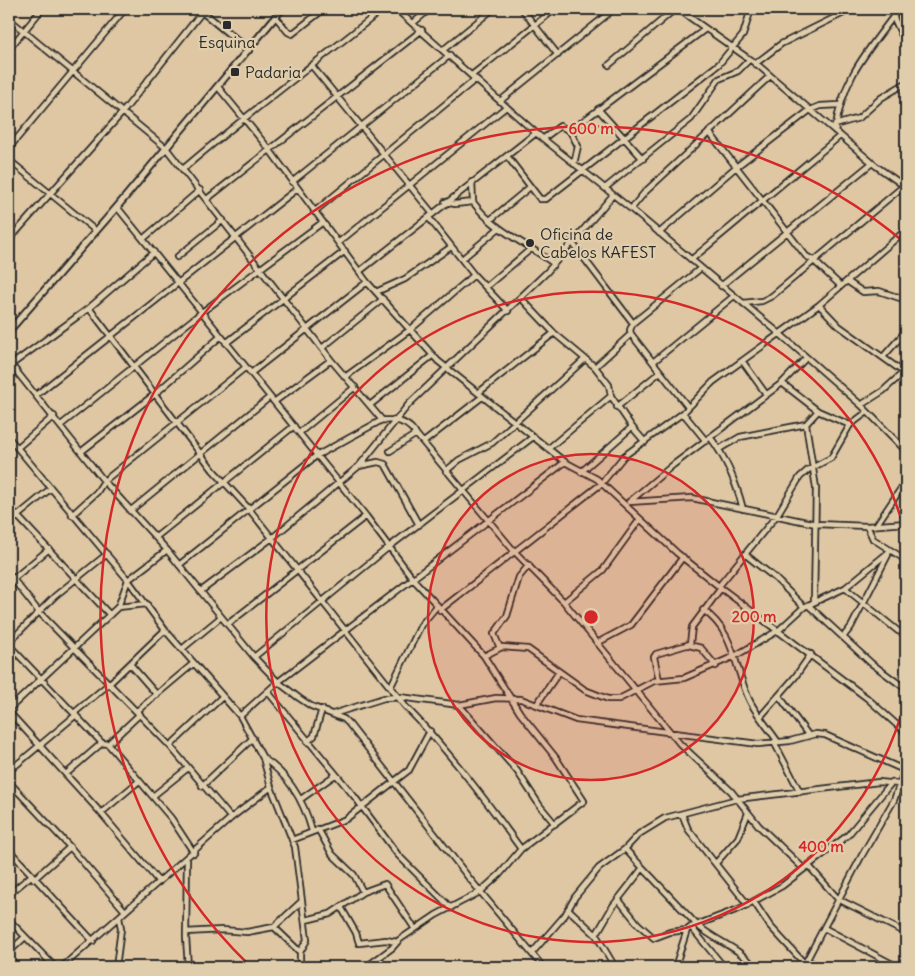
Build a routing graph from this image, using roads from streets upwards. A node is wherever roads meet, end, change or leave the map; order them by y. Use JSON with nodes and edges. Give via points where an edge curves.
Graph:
{"nodes":[{"id":1,"x":42,"y":9,"type":"edge"},
{"id":2,"x":125,"y":9,"type":"edge"},
{"id":3,"x":282,"y":9,"type":"edge"},
{"id":4,"x":324,"y":9,"type":"edge"},
{"id":5,"x":383,"y":9,"type":"edge"},
{"id":6,"x":396,"y":9,"type":"edge"},
{"id":7,"x":430,"y":9,"type":"edge"},
{"id":8,"x":493,"y":9,"type":"edge"},
{"id":9,"x":522,"y":9,"type":"edge"},
{"id":10,"x":555,"y":9,"type":"edge"},
{"id":11,"x":614,"y":9,"type":"edge"},
{"id":12,"x":677,"y":9,"type":"edge"},
{"id":13,"x":751,"y":9,"type":"edge"},
{"id":14,"x":852,"y":9,"type":"edge"},
{"id":15,"x":899,"y":9,"type":"edge"},
{"id":16,"x":200,"y":10,"type":"edge"},
{"id":17,"x":275,"y":16,"type":"junction"},
{"id":18,"x":893,"y":16,"type":"junction"},
{"id":19,"x":9,"y":19,"type":"edge"},
{"id":20,"x":413,"y":23,"type":"junction"},
{"id":21,"x":534,"y":24,"type":"junction"},
{"id":22,"x":422,"y":30,"type":"junction"},
{"id":23,"x":704,"y":30,"type":"junction"},
{"id":24,"x":23,"y":32,"type":"junction"},
{"id":25,"x":906,"y":44,"type":"edge"},
{"id":26,"x":733,"y":48,"type":"junction"},
{"id":27,"x":9,"y":49,"type":"edge"},
{"id":28,"x":249,"y":50,"type":"junction"},
{"id":29,"x":443,"y":50,"type":"junction"},
{"id":30,"x":450,"y":55,"type":"junction"},
{"id":31,"x":558,"y":55,"type":"junction"},
{"id":32,"x":749,"y":60,"type":"junction"},
{"id":33,"x":756,"y":64,"type":"junction"},
{"id":34,"x":609,"y":65,"type":"dead end"},
{"id":35,"x":312,"y":66,"type":"junction"},
{"id":36,"x":712,"y":70,"type":"junction"},
{"id":37,"x":72,"y":71,"type":"junction"},
{"id":38,"x":472,"y":75,"type":"junction"},
{"id":39,"x":770,"y":76,"type":"junction"},
{"id":40,"x":476,"y":79,"type":"junction"},
{"id":41,"x":719,"y":79,"type":"junction"},
{"id":42,"x":906,"y":83,"type":"edge"},
{"id":43,"x":218,"y":87,"type":"junction"},
{"id":44,"x":337,"y":96,"type":"junction"},
{"id":45,"x":500,"y":101,"type":"junction"},
{"id":46,"x":839,"y":105,"type":"junction"},
{"id":47,"x":506,"y":107,"type":"junction"},
{"id":48,"x":598,"y":109,"type":"junction"},
{"id":49,"x":810,"y":110,"type":"junction"},
{"id":50,"x":122,"y":113,"type":"junction"},
{"id":51,"x":243,"y":117,"type":"junction"},
{"id":52,"x":836,"y":125,"type":"junction"},
{"id":53,"x":361,"y":126,"type":"junction"},
{"id":54,"x":570,"y":131,"type":"junction"},
{"id":55,"x":834,"y":131,"type":"junction"},
{"id":56,"x":709,"y":132,"type":"junction"},
{"id":57,"x":536,"y":133,"type":"junction"},
{"id":58,"x":840,"y":136,"type":"junction"},
{"id":59,"x":544,"y":138,"type":"junction"},
{"id":60,"x":624,"y":138,"type":"junction"},
{"id":61,"x":9,"y":148,"type":"edge"},
{"id":62,"x":166,"y":148,"type":"junction"},
{"id":63,"x":269,"y":149,"type":"junction"},
{"id":64,"x":382,"y":155,"type":"junction"},
{"id":65,"x":507,"y":156,"type":"junction"},
{"id":66,"x":643,"y":159,"type":"junction"},
{"id":67,"x":9,"y":160,"type":"edge"},
{"id":68,"x":872,"y":163,"type":"junction"},
{"id":69,"x":574,"y":164,"type":"junction"},
{"id":70,"x":736,"y":167,"type":"junction"},
{"id":71,"x":183,"y":169,"type":"junction"},
{"id":72,"x":582,"y":170,"type":"junction"},
{"id":73,"x":292,"y":182,"type":"junction"},
{"id":74,"x":472,"y":182,"type":"junction"},
{"id":75,"x":906,"y":184,"type":"edge"},
{"id":76,"x":408,"y":186,"type":"junction"},
{"id":77,"x":530,"y":187,"type":"junction"},
{"id":78,"x":605,"y":188,"type":"junction"},
{"id":79,"x":297,"y":189,"type":"junction"},
{"id":80,"x":200,"y":190,"type":"junction"},
{"id":81,"x":50,"y":194,"type":"junction"},
{"id":82,"x":613,"y":195,"type":"junction"},
{"id":83,"x":207,"y":199,"type":"junction"},
{"id":84,"x":763,"y":201,"type":"junction"},
{"id":85,"x":445,"y":202,"type":"junction"},
{"id":86,"x":474,"y":202,"type":"junction"},
{"id":87,"x":117,"y":207,"type":"junction"},
{"id":88,"x":631,"y":209,"type":"junction"},
{"id":89,"x":314,"y":212,"type":"junction"},
{"id":90,"x":431,"y":216,"type":"junction"},
{"id":91,"x":223,"y":220,"type":"junction"},
{"id":92,"x":490,"y":220,"type":"junction"},
{"id":93,"x":323,"y":222,"type":"junction"},
{"id":94,"x":499,"y":228,"type":"junction"},
{"id":95,"x":906,"y":230,"type":"edge"},
{"id":96,"x":96,"y":231,"type":"junction"},
{"id":97,"x":788,"y":232,"type":"junction"},
{"id":98,"x":659,"y":233,"type":"junction"},
{"id":99,"x":235,"y":236,"type":"junction"},
{"id":100,"x":142,"y":239,"type":"junction"},
{"id":101,"x":9,"y":240,"type":"edge"},
{"id":102,"x":339,"y":242,"type":"junction"},
{"id":103,"x":571,"y":242,"type":"junction"},
{"id":104,"x":451,"y":247,"type":"junction"},
{"id":105,"x":532,"y":248,"type":"junction"},
{"id":106,"x":345,"y":251,"type":"junction"},
{"id":107,"x":154,"y":252,"type":"junction"},
{"id":108,"x":177,"y":257,"type":"dead end"},
{"id":109,"x":462,"y":259,"type":"junction"},
{"id":110,"x":692,"y":260,"type":"junction"},
{"id":111,"x":813,"y":260,"type":"junction"},
{"id":112,"x":553,"y":263,"type":"junction"},
{"id":113,"x":260,"y":268,"type":"junction"},
{"id":114,"x":701,"y":268,"type":"junction"},
{"id":115,"x":360,"y":271,"type":"junction"},
{"id":116,"x":474,"y":275,"type":"junction"},
{"id":117,"x":847,"y":281,"type":"junction"},
{"id":118,"x":178,"y":282,"type":"junction"},
{"id":119,"x":366,"y":282,"type":"junction"},
{"id":120,"x":487,"y":286,"type":"junction"},
{"id":121,"x":721,"y":286,"type":"junction"},
{"id":122,"x":841,"y":286,"type":"junction"},
{"id":123,"x":376,"y":292,"type":"junction"},
{"id":124,"x":734,"y":296,"type":"junction"},
{"id":125,"x":521,"y":298,"type":"junction"},
{"id":126,"x":285,"y":299,"type":"junction"},
{"id":127,"x":383,"y":300,"type":"junction"},
{"id":128,"x":906,"y":300,"type":"edge"},
{"id":129,"x":743,"y":304,"type":"junction"},
{"id":130,"x":819,"y":305,"type":"junction"},
{"id":131,"x":89,"y":308,"type":"junction"},
{"id":132,"x":508,"y":311,"type":"junction"},
{"id":133,"x":202,"y":312,"type":"junction"},
{"id":134,"x":633,"y":323,"type":"junction"},
{"id":135,"x":411,"y":329,"type":"junction"},
{"id":136,"x":308,"y":330,"type":"junction"},
{"id":137,"x":9,"y":331,"type":"edge"},
{"id":138,"x":906,"y":331,"type":"edge"},
{"id":139,"x":554,"y":333,"type":"junction"},
{"id":140,"x":631,"y":334,"type":"junction"},
{"id":141,"x":780,"y":334,"type":"junction"},
{"id":142,"x":221,"y":336,"type":"junction"},
{"id":143,"x":110,"y":338,"type":"junction"},
{"id":144,"x":226,"y":343,"type":"junction"},
{"id":145,"x":322,"y":348,"type":"junction"},
{"id":146,"x":433,"y":355,"type":"junction"},
{"id":147,"x":883,"y":357,"type":"junction"},
{"id":148,"x":806,"y":358,"type":"junction"},
{"id":149,"x":585,"y":359,"type":"junction"},
{"id":150,"x":331,"y":360,"type":"junction"},
{"id":151,"x":653,"y":362,"type":"junction"},
{"id":152,"x":743,"y":362,"type":"junction"},
{"id":153,"x":10,"y":363,"type":"edge"},
{"id":154,"x":246,"y":366,"type":"junction"},
{"id":155,"x":446,"y":367,"type":"junction"},
{"id":156,"x":595,"y":367,"type":"junction"},
{"id":157,"x":134,"y":368,"type":"junction"},
{"id":158,"x":660,"y":372,"type":"junction"},
{"id":159,"x":905,"y":372,"type":"edge"},
{"id":160,"x":251,"y":373,"type":"junction"},
{"id":161,"x":345,"y":377,"type":"junction"},
{"id":162,"x":782,"y":383,"type":"junction"},
{"id":163,"x":355,"y":387,"type":"junction"},
{"id":164,"x":155,"y":394,"type":"junction"},
{"id":165,"x":766,"y":394,"type":"junction"},
{"id":166,"x":36,"y":395,"type":"junction"},
{"id":167,"x":480,"y":395,"type":"junction"},
{"id":168,"x":611,"y":396,"type":"junction"},
{"id":169,"x":270,"y":397,"type":"junction"},
{"id":170,"x":274,"y":402,"type":"junction"},
{"id":171,"x":861,"y":405,"type":"junction"},
{"id":172,"x":370,"y":406,"type":"junction"},
{"id":173,"x":617,"y":407,"type":"junction"},
{"id":174,"x":688,"y":407,"type":"junction"},
{"id":175,"x":818,"y":411,"type":"junction"},
{"id":176,"x":867,"y":412,"type":"junction"},
{"id":177,"x":683,"y":413,"type":"junction"},
{"id":178,"x":54,"y":416,"type":"junction"},
{"id":179,"x":396,"y":419,"type":"junction"},
{"id":180,"x":382,"y":420,"type":"junction"},
{"id":181,"x":513,"y":422,"type":"junction"},
{"id":182,"x":178,"y":423,"type":"junction"},
{"id":183,"x":806,"y":424,"type":"junction"},
{"id":184,"x":61,"y":425,"type":"junction"},
{"id":185,"x":850,"y":425,"type":"junction"},
{"id":186,"x":294,"y":426,"type":"junction"},
{"id":187,"x":632,"y":427,"type":"junction"},
{"id":188,"x":299,"y":433,"type":"junction"},
{"id":189,"x":416,"y":434,"type":"junction"},
{"id":190,"x":533,"y":436,"type":"junction"},
{"id":191,"x":9,"y":438,"type":"edge"},
{"id":192,"x":708,"y":439,"type":"junction"},
{"id":193,"x":424,"y":442,"type":"junction"},
{"id":194,"x":645,"y":442,"type":"junction"},
{"id":195,"x":17,"y":448,"type":"junction"},
{"id":196,"x":549,"y":448,"type":"junction"},
{"id":197,"x":719,"y":449,"type":"junction"},
{"id":198,"x":82,"y":451,"type":"junction"},
{"id":199,"x":390,"y":451,"type":"dead end"},
{"id":200,"x":906,"y":451,"type":"edge"},
{"id":201,"x":200,"y":453,"type":"junction"},
{"id":202,"x":316,"y":456,"type":"junction"},
{"id":203,"x":565,"y":462,"type":"junction"},
{"id":204,"x":359,"y":466,"type":"junction"},
{"id":205,"x":813,"y":467,"type":"junction"},
{"id":206,"x":446,"y":471,"type":"junction"},
{"id":207,"x":581,"y":472,"type":"junction"},
{"id":208,"x":225,"y":480,"type":"junction"},
{"id":209,"x":104,"y":481,"type":"junction"},
{"id":210,"x":906,"y":481,"type":"edge"},
{"id":211,"x":339,"y":484,"type":"junction"},
{"id":212,"x":602,"y":484,"type":"junction"},
{"id":213,"x":50,"y":489,"type":"junction"},
{"id":214,"x":464,"y":492,"type":"junction"},
{"id":215,"x":627,"y":503,"type":"junction"},
{"id":216,"x":9,"y":506,"type":"edge"},
{"id":217,"x":743,"y":509,"type":"junction"},
{"id":218,"x":249,"y":510,"type":"junction"},
{"id":219,"x":130,"y":511,"type":"junction"},
{"id":220,"x":72,"y":514,"type":"junction"},
{"id":221,"x":777,"y":515,"type":"junction"},
{"id":222,"x":17,"y":516,"type":"junction"},
{"id":223,"x":366,"y":516,"type":"junction"},
{"id":224,"x":640,"y":519,"type":"junction"},
{"id":225,"x":490,"y":521,"type":"junction"},
{"id":226,"x":9,"y":523,"type":"edge"},
{"id":227,"x":906,"y":523,"type":"edge"},
{"id":228,"x":816,"y":524,"type":"junction"},
{"id":229,"x":877,"y":524,"type":"junction"},
{"id":230,"x":419,"y":525,"type":"junction"},
{"id":231,"x":867,"y":526,"type":"junction"},
{"id":232,"x":156,"y":537,"type":"junction"},
{"id":233,"x":272,"y":538,"type":"junction"},
{"id":234,"x":390,"y":547,"type":"junction"},
{"id":235,"x":48,"y":550,"type":"junction"},
{"id":236,"x":167,"y":550,"type":"junction"},
{"id":237,"x":514,"y":551,"type":"junction"},
{"id":238,"x":889,"y":552,"type":"junction"},
{"id":239,"x":107,"y":554,"type":"junction"},
{"id":240,"x":746,"y":555,"type":"junction"},
{"id":241,"x":683,"y":557,"type":"junction"},
{"id":242,"x":906,"y":560,"type":"edge"},
{"id":243,"x":179,"y":565,"type":"junction"},
{"id":244,"x":529,"y":565,"type":"junction"},
{"id":245,"x":298,"y":571,"type":"junction"},
{"id":246,"x":9,"y":574,"type":"edge"},
{"id":247,"x":75,"y":578,"type":"junction"},
{"id":248,"x":13,"y":579,"type":"junction"},
{"id":249,"x":128,"y":580,"type":"junction"},
{"id":250,"x":414,"y":580,"type":"junction"},
{"id":251,"x":720,"y":587,"type":"junction"},
{"id":252,"x":845,"y":588,"type":"junction"},
{"id":253,"x":201,"y":591,"type":"junction"},
{"id":254,"x":322,"y":601,"type":"junction"},
{"id":255,"x":564,"y":602,"type":"junction"},
{"id":256,"x":814,"y":602,"type":"junction"},
{"id":257,"x":146,"y":604,"type":"junction"},
{"id":258,"x":863,"y":604,"type":"junction"},
{"id":259,"x":806,"y":606,"type":"junction"},
{"id":260,"x":118,"y":607,"type":"junction"},
{"id":261,"x":438,"y":608,"type":"junction"},
{"id":262,"x":703,"y":610,"type":"junction"},
{"id":263,"x":39,"y":612,"type":"junction"},
{"id":264,"x":110,"y":615,"type":"junction"},
{"id":265,"x":221,"y":617,"type":"junction"},
{"id":266,"x":228,"y":624,"type":"junction"},
{"id":267,"x":165,"y":630,"type":"junction"},
{"id":268,"x":779,"y":630,"type":"junction"},
{"id":269,"x":346,"y":631,"type":"junction"},
{"id":270,"x":906,"y":633,"type":"edge"},
{"id":271,"x":843,"y":637,"type":"junction"},
{"id":272,"x":9,"y":643,"type":"edge"},
{"id":273,"x":597,"y":643,"type":"junction"},
{"id":274,"x":689,"y":645,"type":"junction"},
{"id":275,"x":74,"y":648,"type":"junction"},
{"id":276,"x":500,"y":648,"type":"junction"},
{"id":277,"x":182,"y":649,"type":"junction"},
{"id":278,"x":811,"y":654,"type":"junction"},
{"id":279,"x":484,"y":656,"type":"junction"},
{"id":280,"x":735,"y":656,"type":"junction"},
{"id":281,"x":254,"y":657,"type":"junction"},
{"id":282,"x":194,"y":662,"type":"junction"},
{"id":283,"x":130,"y":664,"type":"junction"},
{"id":284,"x":716,"y":666,"type":"junction"},
{"id":285,"x":560,"y":672,"type":"junction"},
{"id":286,"x":42,"y":678,"type":"junction"},
{"id":287,"x":659,"y":680,"type":"junction"},
{"id":288,"x":278,"y":682,"type":"junction"},
{"id":289,"x":110,"y":683,"type":"junction"},
{"id":290,"x":391,"y":686,"type":"junction"},
{"id":291,"x":906,"y":689,"type":"edge"},
{"id":292,"x":636,"y":690,"type":"junction"},
{"id":293,"x":268,"y":692,"type":"junction"},
{"id":294,"x":156,"y":695,"type":"junction"},
{"id":295,"x":779,"y":696,"type":"junction"},
{"id":296,"x":222,"y":697,"type":"junction"},
{"id":297,"x":400,"y":697,"type":"junction"},
{"id":298,"x":511,"y":698,"type":"junction"},
{"id":299,"x":537,"y":704,"type":"junction"},
{"id":300,"x":458,"y":705,"type":"junction"},
{"id":301,"x":322,"y":709,"type":"junction"},
{"id":302,"x":9,"y":710,"type":"edge"},
{"id":303,"x":139,"y":712,"type":"junction"},
{"id":304,"x":75,"y":714,"type":"junction"},
{"id":305,"x":333,"y":714,"type":"junction"},
{"id":306,"x":240,"y":716,"type":"junction"},
{"id":307,"x":761,"y":716,"type":"junction"},
{"id":308,"x":669,"y":731,"type":"junction"},
{"id":309,"x":430,"y":732,"type":"junction"},
{"id":310,"x":906,"y":733,"type":"edge"},
{"id":311,"x":809,"y":736,"type":"junction"},
{"id":312,"x":253,"y":738,"type":"junction"},
{"id":313,"x":102,"y":742,"type":"junction"},
{"id":314,"x":307,"y":742,"type":"junction"},
{"id":315,"x":776,"y":742,"type":"junction"},
{"id":316,"x":108,"y":744,"type":"junction"},
{"id":317,"x":40,"y":745,"type":"junction"},
{"id":318,"x":170,"y":746,"type":"junction"},
{"id":319,"x":263,"y":758,"type":"junction"},
{"id":320,"x":188,"y":768,"type":"junction"},
{"id":321,"x":905,"y":768,"type":"edge"},
{"id":322,"x":9,"y":771,"type":"edge"},
{"id":323,"x":66,"y":774,"type":"junction"},
{"id":324,"x":335,"y":775,"type":"junction"},
{"id":325,"x":139,"y":781,"type":"junction"},
{"id":326,"x":394,"y":781,"type":"junction"},
{"id":327,"x":9,"y":782,"type":"edge"},
{"id":328,"x":892,"y":782,"type":"junction"},
{"id":329,"x":899,"y":784,"type":"junction"},
{"id":330,"x":202,"y":786,"type":"junction"},
{"id":331,"x":271,"y":787,"type":"junction"},
{"id":332,"x":800,"y":792,"type":"junction"},
{"id":333,"x":153,"y":796,"type":"junction"},
{"id":334,"x":301,"y":799,"type":"junction"},
{"id":335,"x":737,"y":799,"type":"junction"},
{"id":336,"x":362,"y":806,"type":"junction"},
{"id":337,"x":101,"y":813,"type":"junction"},
{"id":338,"x":748,"y":813,"type":"junction"},
{"id":339,"x":682,"y":814,"type":"junction"},
{"id":340,"x":231,"y":818,"type":"junction"},
{"id":341,"x":555,"y":824,"type":"junction"},
{"id":342,"x":318,"y":829,"type":"junction"},
{"id":343,"x":312,"y":831,"type":"junction"},
{"id":344,"x":292,"y":840,"type":"junction"},
{"id":345,"x":70,"y":848,"type":"junction"},
{"id":346,"x":625,"y":848,"type":"junction"},
{"id":347,"x":521,"y":849,"type":"junction"},
{"id":348,"x":9,"y":850,"type":"edge"},
{"id":349,"x":194,"y":853,"type":"junction"},
{"id":350,"x":187,"y":859,"type":"junction"},
{"id":351,"x":716,"y":863,"type":"junction"},
{"id":352,"x":806,"y":867,"type":"junction"},
{"id":353,"x":642,"y":869,"type":"junction"},
{"id":354,"x":32,"y":877,"type":"junction"},
{"id":355,"x":159,"y":882,"type":"junction"},
{"id":356,"x":364,"y":892,"type":"junction"},
{"id":357,"x":480,"y":892,"type":"junction"},
{"id":358,"x":9,"y":894,"type":"edge"},
{"id":359,"x":618,"y":899,"type":"junction"},
{"id":360,"x":838,"y":900,"type":"junction"},
{"id":361,"x":302,"y":902,"type":"junction"},
{"id":362,"x":754,"y":902,"type":"junction"},
{"id":363,"x":748,"y":905,"type":"junction"},
{"id":364,"x":341,"y":907,"type":"junction"},
{"id":365,"x":451,"y":908,"type":"junction"},
{"id":366,"x":568,"y":910,"type":"junction"},
{"id":367,"x":125,"y":911,"type":"junction"},
{"id":368,"x":119,"y":917,"type":"junction"},
{"id":369,"x":9,"y":920,"type":"edge"},
{"id":370,"x":306,"y":920,"type":"junction"},
{"id":371,"x":697,"y":925,"type":"junction"},
{"id":372,"x":274,"y":927,"type":"junction"},
{"id":373,"x":689,"y":928,"type":"junction"},
{"id":374,"x":824,"y":928,"type":"junction"},
{"id":375,"x":415,"y":929,"type":"junction"},
{"id":376,"x":186,"y":932,"type":"junction"},
{"id":377,"x":906,"y":933,"type":"edge"},
{"id":378,"x":596,"y":936,"type":"junction"},
{"id":379,"x":25,"y":937,"type":"junction"},
{"id":380,"x":92,"y":941,"type":"junction"},
{"id":381,"x":397,"y":942,"type":"junction"},
{"id":382,"x":9,"y":952,"type":"edge"},
{"id":383,"x":300,"y":952,"type":"junction"},
{"id":384,"x":532,"y":953,"type":"junction"},
{"id":385,"x":805,"y":964,"type":"edge"},
{"id":386,"x":55,"y":967,"type":"edge"},
{"id":387,"x":62,"y":967,"type":"edge"},
{"id":388,"x":116,"y":967,"type":"edge"},
{"id":389,"x":188,"y":967,"type":"edge"},
{"id":390,"x":300,"y":967,"type":"edge"},
{"id":391,"x":366,"y":967,"type":"edge"},
{"id":392,"x":542,"y":967,"type":"edge"},
{"id":393,"x":615,"y":967,"type":"edge"},
{"id":394,"x":674,"y":967,"type":"edge"},
{"id":395,"x":724,"y":967,"type":"edge"},
{"id":396,"x":755,"y":967,"type":"edge"},
{"id":397,"x":819,"y":967,"type":"edge"},
{"id":398,"x":898,"y":967,"type":"edge"}],
"edges":[{"from":1,"to":24,"type":"street"},
{"from":2,"to":37,"type":"street"},
{"from":3,"to":17,"type":"street"},
{"from":4,"to":17,"type":"street","via":[[292,34]]},
{"from":5,"to":35,"type":"street"},
{"from":6,"to":20,"type":"street"},
{"from":7,"to":20,"type":"street"},
{"from":8,"to":29,"type":"street"},
{"from":9,"to":21,"type":"street"},
{"from":10,"to":21,"type":"street"},
{"from":11,"to":31,"type":"street"},
{"from":12,"to":23,"type":"street"},
{"from":12,"to":34,"type":"street"},
{"from":13,"to":26,"type":"street","via":[[746,28]]},
{"from":14,"to":33,"type":"street","via":[[780,44]]},
{"from":15,"to":18,"type":"street"},
{"from":16,"to":28,"type":"street"},
{"from":16,"to":50,"type":"street"},
{"from":17,"to":28,"type":"street"},
{"from":18,"to":25,"type":"street"},
{"from":18,"to":46,"type":"street","via":[[857,64]]},
{"from":19,"to":24,"type":"street"},
{"from":20,"to":22,"type":"street"},
{"from":21,"to":31,"type":"street"},
{"from":21,"to":38,"type":"street"},
{"from":22,"to":29,"type":"street"},
{"from":22,"to":44,"type":"street"},
{"from":23,"to":26,"type":"street"},
{"from":23,"to":48,"type":"street"},
{"from":24,"to":27,"type":"street"},
{"from":24,"to":37,"type":"street"},
{"from":26,"to":32,"type":"street"},
{"from":26,"to":36,"type":"street"},
{"from":28,"to":43,"type":"street"},
{"from":29,"to":30,"type":"street"},
{"from":30,"to":38,"type":"street"},
{"from":30,"to":53,"type":"street"},
{"from":31,"to":45,"type":"street"},
{"from":32,"to":33,"type":"street"},
{"from":32,"to":41,"type":"street","via":[[738,71]]},
{"from":33,"to":39,"type":"street"},
{"from":35,"to":44,"type":"street"},
{"from":35,"to":51,"type":"street"},
{"from":36,"to":41,"type":"street"},
{"from":36,"to":60,"type":"street"},
{"from":37,"to":50,"type":"street"},
{"from":37,"to":61,"type":"street"},
{"from":38,"to":40,"type":"street"},
{"from":39,"to":49,"type":"street"},
{"from":39,"to":56,"type":"street"},
{"from":40,"to":45,"type":"street"},
{"from":40,"to":64,"type":"street"},
{"from":41,"to":66,"type":"street","via":[[697,114]]},
{"from":42,"to":52,"type":"street","via":[[881,98],[859,118]]},
{"from":43,"to":51,"type":"street"},
{"from":43,"to":62,"type":"street"},
{"from":44,"to":53,"type":"street"},
{"from":44,"to":63,"type":"street"},
{"from":45,"to":47,"type":"street"},
{"from":46,"to":49,"type":"street"},
{"from":46,"to":52,"type":"street"},
{"from":47,"to":57,"type":"street"},
{"from":47,"to":76,"type":"street"},
{"from":48,"to":54,"type":"street"},
{"from":48,"to":60,"type":"street"},
{"from":49,"to":55,"type":"street"},
{"from":49,"to":70,"type":"street"},
{"from":50,"to":62,"type":"street"},
{"from":50,"to":81,"type":"street"},
{"from":51,"to":63,"type":"street"},
{"from":51,"to":71,"type":"street"},
{"from":52,"to":55,"type":"street"},
{"from":53,"to":64,"type":"street"},
{"from":53,"to":73,"type":"street"},
{"from":54,"to":59,"type":"street","via":[[560,126]]},
{"from":54,"to":69,"type":"street","via":[[578,146]]},
{"from":55,"to":58,"type":"street"},
{"from":56,"to":70,"type":"street"},
{"from":56,"to":88,"type":"street"},
{"from":57,"to":59,"type":"street"},
{"from":57,"to":65,"type":"street"},
{"from":58,"to":68,"type":"street"},
{"from":58,"to":84,"type":"street"},
{"from":59,"to":69,"type":"street"},
{"from":60,"to":66,"type":"street"},
{"from":60,"to":72,"type":"street"},
{"from":62,"to":71,"type":"street"},
{"from":62,"to":87,"type":"street"},
{"from":63,"to":73,"type":"street"},
{"from":63,"to":83,"type":"street"},
{"from":64,"to":76,"type":"street"},
{"from":64,"to":89,"type":"street"},
{"from":65,"to":74,"type":"street"},
{"from":65,"to":77,"type":"street"},
{"from":66,"to":78,"type":"street"},
{"from":67,"to":81,"type":"street"},
{"from":68,"to":75,"type":"street"},
{"from":68,"to":97,"type":"street"},
{"from":69,"to":72,"type":"street"},
{"from":70,"to":84,"type":"street"},
{"from":70,"to":98,"type":"street"},
{"from":71,"to":80,"type":"street"},
{"from":72,"to":77,"type":"street","via":[[546,199],[540,199]]},
{"from":72,"to":78,"type":"street"},
{"from":73,"to":79,"type":"street"},
{"from":74,"to":85,"type":"street"},
{"from":74,"to":86,"type":"street"},
{"from":75,"to":111,"type":"street"},
{"from":76,"to":90,"type":"street"},
{"from":76,"to":102,"type":"street"},
{"from":77,"to":92,"type":"street"},
{"from":78,"to":82,"type":"street"},
{"from":79,"to":89,"type":"street"},
{"from":79,"to":99,"type":"street"},
{"from":80,"to":83,"type":"street"},
{"from":80,"to":100,"type":"street"},
{"from":81,"to":96,"type":"street"},
{"from":81,"to":101,"type":"street"},
{"from":82,"to":88,"type":"street"},
{"from":82,"to":103,"type":"street"},
{"from":83,"to":91,"type":"street"},
{"from":84,"to":97,"type":"street"},
{"from":84,"to":110,"type":"street"},
{"from":85,"to":86,"type":"street"},
{"from":85,"to":90,"type":"street"},
{"from":86,"to":92,"type":"street"},
{"from":87,"to":96,"type":"street"},
{"from":87,"to":100,"type":"street"},
{"from":88,"to":98,"type":"street"},
{"from":89,"to":93,"type":"street"},
{"from":90,"to":104,"type":"street"},
{"from":90,"to":115,"type":"street"},
{"from":91,"to":99,"type":"street"},
{"from":91,"to":108,"type":"street"},
{"from":92,"to":94,"type":"street"},
{"from":93,"to":102,"type":"street"},
{"from":93,"to":113,"type":"street"},
{"from":94,"to":105,"type":"street"},
{"from":94,"to":109,"type":"street"},
{"from":95,"to":117,"type":"street"},
{"from":96,"to":137,"type":"street"},
{"from":97,"to":111,"type":"street","via":[[806,256]]},
{"from":97,"to":121,"type":"street"},
{"from":98,"to":110,"type":"street"},
{"from":99,"to":113,"type":"street"},
{"from":99,"to":118,"type":"street"},
{"from":100,"to":107,"type":"street"},
{"from":102,"to":106,"type":"street"},
{"from":103,"to":112,"type":"street"},
{"from":103,"to":134,"type":"street"},
{"from":104,"to":109,"type":"street"},
{"from":104,"to":123,"type":"street","via":[[404,279]]},
{"from":105,"to":112,"type":"street"},
{"from":105,"to":120,"type":"street"},
{"from":106,"to":115,"type":"street"},
{"from":106,"to":126,"type":"street"},
{"from":107,"to":118,"type":"street"},
{"from":107,"to":131,"type":"street"},
{"from":109,"to":116,"type":"street"},
{"from":110,"to":114,"type":"street"},
{"from":111,"to":122,"type":"street"},
{"from":111,"to":129,"type":"street","via":[[772,296]]},
{"from":112,"to":125,"type":"street"},
{"from":113,"to":126,"type":"street"},
{"from":113,"to":133,"type":"street"},
{"from":114,"to":121,"type":"street"},
{"from":114,"to":134,"type":"street"},
{"from":115,"to":119,"type":"street"},
{"from":116,"to":120,"type":"street"},
{"from":116,"to":135,"type":"street"},
{"from":117,"to":122,"type":"street"},
{"from":117,"to":128,"type":"street","via":[[863,292],[879,291]]},
{"from":118,"to":133,"type":"street"},
{"from":118,"to":143,"type":"street"},
{"from":119,"to":123,"type":"street"},
{"from":119,"to":136,"type":"street"},
{"from":120,"to":132,"type":"street"},
{"from":121,"to":124,"type":"street"},
{"from":122,"to":130,"type":"street"},
{"from":123,"to":127,"type":"street"},
{"from":124,"to":129,"type":"street"},
{"from":124,"to":151,"type":"street"},
{"from":125,"to":132,"type":"street"},
{"from":125,"to":139,"type":"street"},
{"from":126,"to":136,"type":"street"},
{"from":126,"to":144,"type":"street"},
{"from":127,"to":135,"type":"street"},
{"from":127,"to":145,"type":"street"},
{"from":129,"to":141,"type":"street"},
{"from":130,"to":141,"type":"street"},
{"from":130,"to":147,"type":"street","via":[[839,326]]},
{"from":131,"to":143,"type":"street"},
{"from":131,"to":153,"type":"street"},
{"from":132,"to":155,"type":"street"},
{"from":133,"to":142,"type":"street"},
{"from":133,"to":157,"type":"street"},
{"from":134,"to":140,"type":"street"},
{"from":135,"to":146,"type":"street"},
{"from":135,"to":161,"type":"street"},
{"from":136,"to":145,"type":"street"},
{"from":136,"to":160,"type":"street"},
{"from":138,"to":147,"type":"street"},
{"from":139,"to":149,"type":"street"},
{"from":139,"to":167,"type":"street"},
{"from":140,"to":151,"type":"street"},
{"from":140,"to":156,"type":"street"},
{"from":141,"to":148,"type":"street"},
{"from":141,"to":152,"type":"street"},
{"from":142,"to":144,"type":"street"},
{"from":142,"to":164,"type":"street"},
{"from":143,"to":157,"type":"street"},
{"from":143,"to":166,"type":"street"},
{"from":144,"to":154,"type":"street"},
{"from":145,"to":150,"type":"street"},
{"from":146,"to":155,"type":"street"},
{"from":146,"to":172,"type":"street"},
{"from":147,"to":159,"type":"street"},
{"from":148,"to":162,"type":"street"},
{"from":148,"to":171,"type":"street"},
{"from":149,"to":156,"type":"street"},
{"from":149,"to":181,"type":"street"},
{"from":150,"to":161,"type":"street"},
{"from":150,"to":170,"type":"street"},
{"from":151,"to":158,"type":"street"},
{"from":152,"to":165,"type":"street"},
{"from":152,"to":174,"type":"street","via":[[713,382]]},
{"from":153,"to":166,"type":"street"},
{"from":154,"to":160,"type":"street"},
{"from":154,"to":182,"type":"street"},
{"from":155,"to":167,"type":"street"},
{"from":155,"to":179,"type":"street"},
{"from":156,"to":168,"type":"street","via":[[609,385]]},
{"from":157,"to":164,"type":"street"},
{"from":157,"to":184,"type":"street"},
{"from":158,"to":173,"type":"street"},
{"from":158,"to":174,"type":"street"},
{"from":159,"to":171,"type":"street"},
{"from":160,"to":169,"type":"street"},
{"from":161,"to":163,"type":"street"},
{"from":162,"to":165,"type":"street"},
{"from":162,"to":175,"type":"street"},
{"from":163,"to":172,"type":"street"},
{"from":163,"to":188,"type":"street"},
{"from":164,"to":182,"type":"street"},
{"from":164,"to":198,"type":"street"},
{"from":165,"to":192,"type":"street"},
{"from":166,"to":178,"type":"street"},
{"from":167,"to":181,"type":"street"},
{"from":167,"to":193,"type":"street"},
{"from":168,"to":173,"type":"street"},
{"from":168,"to":196,"type":"street"},
{"from":169,"to":170,"type":"street"},
{"from":169,"to":201,"type":"street"},
{"from":170,"to":186,"type":"street"},
{"from":171,"to":176,"type":"street"},
{"from":172,"to":180,"type":"street"},
{"from":173,"to":187,"type":"street"},
{"from":174,"to":177,"type":"street"},
{"from":175,"to":183,"type":"street"},
{"from":175,"to":185,"type":"street"},
{"from":176,"to":185,"type":"street"},
{"from":176,"to":200,"type":"street"},
{"from":177,"to":192,"type":"street"},
{"from":177,"to":194,"type":"street"},
{"from":178,"to":184,"type":"street"},
{"from":178,"to":195,"type":"street"},
{"from":179,"to":180,"type":"street"},
{"from":179,"to":189,"type":"street","via":[[403,421]]},
{"from":179,"to":204,"type":"street"},
{"from":180,"to":202,"type":"street"},
{"from":181,"to":190,"type":"street"},
{"from":181,"to":206,"type":"street","via":[[492,442]]},
{"from":182,"to":201,"type":"street"},
{"from":182,"to":209,"type":"street"},
{"from":183,"to":197,"type":"street","via":[[740,437]]},
{"from":183,"to":205,"type":"street"},
{"from":184,"to":198,"type":"street"},
{"from":185,"to":205,"type":"street","via":[[831,458]]},
{"from":186,"to":188,"type":"street"},
{"from":186,"to":208,"type":"street"},
{"from":187,"to":194,"type":"street"},
{"from":187,"to":207,"type":"street"},
{"from":188,"to":202,"type":"street"},
{"from":189,"to":193,"type":"street"},
{"from":189,"to":199,"type":"street"},
{"from":190,"to":196,"type":"street"},
{"from":190,"to":214,"type":"street"},
{"from":191,"to":195,"type":"street"},
{"from":192,"to":197,"type":"street"},
{"from":192,"to":215,"type":"street"},
{"from":193,"to":206,"type":"street"},
{"from":194,"to":212,"type":"street","via":[[624,456]]},
{"from":195,"to":213,"type":"street"},
{"from":196,"to":203,"type":"street"},
{"from":197,"to":217,"type":"street","via":[[735,480]]},
{"from":198,"to":209,"type":"street"},
{"from":201,"to":208,"type":"street"},
{"from":201,"to":219,"type":"street"},
{"from":202,"to":211,"type":"street"},
{"from":202,"to":218,"type":"street"},
{"from":203,"to":207,"type":"street"},
{"from":203,"to":225,"type":"street"},
{"from":204,"to":211,"type":"street"},
{"from":204,"to":230,"type":"street","via":[[378,462],[385,464]]},
{"from":205,"to":221,"type":"street","via":[[800,477]]},
{"from":205,"to":228,"type":"street"},
{"from":206,"to":214,"type":"street"},
{"from":207,"to":212,"type":"street"},
{"from":208,"to":218,"type":"street"},
{"from":208,"to":232,"type":"street"},
{"from":209,"to":219,"type":"street"},
{"from":209,"to":220,"type":"street","via":[[97,492]]},
{"from":210,"to":229,"type":"street"},
{"from":211,"to":223,"type":"street"},
{"from":211,"to":233,"type":"street"},
{"from":212,"to":215,"type":"street"},
{"from":212,"to":237,"type":"street"},
{"from":213,"to":220,"type":"street"},
{"from":213,"to":222,"type":"street"},
{"from":214,"to":225,"type":"street"},
{"from":214,"to":230,"type":"street"},
{"from":215,"to":217,"type":"street","via":[[692,498]]},
{"from":215,"to":224,"type":"street"},
{"from":216,"to":222,"type":"street"},
{"from":217,"to":221,"type":"street"},
{"from":218,"to":233,"type":"street"},
{"from":218,"to":243,"type":"street"},
{"from":219,"to":232,"type":"street"},
{"from":220,"to":239,"type":"street"},
{"from":221,"to":228,"type":"street"},
{"from":221,"to":240,"type":"street"},
{"from":222,"to":226,"type":"street"},
{"from":222,"to":235,"type":"street"},
{"from":223,"to":234,"type":"street"},
{"from":223,"to":245,"type":"street"},
{"from":224,"to":241,"type":"street"},
{"from":224,"to":255,"type":"street","via":[[603,570]]},
{"from":225,"to":237,"type":"street"},
{"from":225,"to":250,"type":"street"},
{"from":227,"to":229,"type":"street"},
{"from":228,"to":231,"type":"street"},
{"from":228,"to":256,"type":"street"},
{"from":229,"to":231,"type":"street"},
{"from":230,"to":234,"type":"street"},
{"from":231,"to":238,"type":"street","via":[[873,539]]},
{"from":232,"to":236,"type":"street"},
{"from":233,"to":245,"type":"street"},
{"from":233,"to":253,"type":"street"},
{"from":234,"to":250,"type":"street"},
{"from":234,"to":254,"type":"street"},
{"from":235,"to":247,"type":"street"},
{"from":235,"to":248,"type":"street"},
{"from":236,"to":243,"type":"street"},
{"from":236,"to":249,"type":"street"},
{"from":237,"to":244,"type":"street"},
{"from":237,"to":261,"type":"street"},
{"from":238,"to":242,"type":"street"},
{"from":238,"to":252,"type":"street"},
{"from":238,"to":258,"type":"street"},
{"from":239,"to":247,"type":"street"},
{"from":239,"to":249,"type":"street"},
{"from":240,"to":251,"type":"street"},
{"from":240,"to":259,"type":"street"},
{"from":241,"to":251,"type":"street"},
{"from":241,"to":273,"type":"street","via":[[631,625]]},
{"from":243,"to":253,"type":"street"},
{"from":244,"to":255,"type":"street"},
{"from":244,"to":276,"type":"street","via":[[519,577],[506,616],[494,634]]},
{"from":245,"to":254,"type":"street"},
{"from":245,"to":266,"type":"street"},
{"from":246,"to":248,"type":"street"},
{"from":247,"to":263,"type":"street"},
{"from":247,"to":264,"type":"street"},
{"from":248,"to":263,"type":"street"},
{"from":249,"to":257,"type":"street"},
{"from":249,"to":260,"type":"street"},
{"from":250,"to":261,"type":"street"},
{"from":250,"to":269,"type":"street"},
{"from":251,"to":262,"type":"street"},
{"from":251,"to":268,"type":"street"},
{"from":252,"to":256,"type":"street"},
{"from":252,"to":258,"type":"street"},
{"from":253,"to":265,"type":"street"},
{"from":254,"to":269,"type":"street"},
{"from":254,"to":281,"type":"street"},
{"from":255,"to":273,"type":"street"},
{"from":256,"to":259,"type":"street"},
{"from":257,"to":260,"type":"street"},
{"from":257,"to":267,"type":"street"},
{"from":258,"to":270,"type":"street","via":[[898,631]]},
{"from":258,"to":271,"type":"street"},
{"from":259,"to":268,"type":"street"},
{"from":259,"to":271,"type":"street"},
{"from":260,"to":264,"type":"street"},
{"from":261,"to":279,"type":"street"},
{"from":261,"to":290,"type":"street","via":[[421,625]]},
{"from":262,"to":274,"type":"street","via":[[692,627]]},
{"from":262,"to":280,"type":"street","via":[[726,634]]},
{"from":263,"to":272,"type":"street"},
{"from":263,"to":275,"type":"street"},
{"from":264,"to":275,"type":"street"},
{"from":265,"to":266,"type":"street"},
{"from":265,"to":277,"type":"street"},
{"from":266,"to":281,"type":"street"},
{"from":267,"to":277,"type":"street"},
{"from":267,"to":283,"type":"street"},
{"from":268,"to":278,"type":"street"},
{"from":268,"to":280,"type":"street"},
{"from":269,"to":288,"type":"street"},
{"from":269,"to":290,"type":"street"},
{"from":271,"to":291,"type":"street"},
{"from":272,"to":286,"type":"street"},
{"from":273,"to":292,"type":"street"},
{"from":274,"to":284,"type":"street","via":[[701,648]]},
{"from":274,"to":287,"type":"street","via":[[656,654],[653,660]]},
{"from":275,"to":286,"type":"street"},
{"from":275,"to":289,"type":"street"},
{"from":276,"to":279,"type":"street"},
{"from":276,"to":285,"type":"street","via":[[528,648]]},
{"from":277,"to":282,"type":"street"},
{"from":278,"to":295,"type":"street"},
{"from":278,"to":310,"type":"street"},
{"from":279,"to":298,"type":"street"},
{"from":280,"to":284,"type":"street"},
{"from":280,"to":307,"type":"street","via":[[748,698]]},
{"from":281,"to":288,"type":"street"},
{"from":282,"to":294,"type":"street"},
{"from":282,"to":296,"type":"street"},
{"from":283,"to":289,"type":"street"},
{"from":283,"to":294,"type":"street"},
{"from":284,"to":287,"type":"street","via":[[684,678]]},
{"from":285,"to":292,"type":"street","via":[[585,690],[608,699],[619,699]]},
{"from":285,"to":299,"type":"street"},
{"from":286,"to":302,"type":"street"},
{"from":286,"to":304,"type":"street"},
{"from":287,"to":292,"type":"street"},
{"from":288,"to":293,"type":"street"},
{"from":288,"to":301,"type":"street","via":[[311,706]]},
{"from":289,"to":303,"type":"street"},
{"from":289,"to":304,"type":"street"},
{"from":290,"to":297,"type":"street"},
{"from":292,"to":308,"type":"street"},
{"from":293,"to":306,"type":"street"},
{"from":293,"to":314,"type":"street"},
{"from":294,"to":303,"type":"street"},
{"from":295,"to":307,"type":"street"},
{"from":295,"to":311,"type":"street"},
{"from":296,"to":306,"type":"street"},
{"from":296,"to":318,"type":"street"},
{"from":297,"to":300,"type":"street"},
{"from":297,"to":305,"type":"street","via":[[384,698]]},
{"from":297,"to":309,"type":"street"},
{"from":298,"to":299,"type":"street"},
{"from":298,"to":300,"type":"street"},
{"from":298,"to":341,"type":"street","via":[[584,801]]},
{"from":299,"to":308,"type":"street","via":[[576,720]]},
{"from":300,"to":341,"type":"street","via":[[518,771]]},
{"from":301,"to":305,"type":"street"},
{"from":301,"to":314,"type":"street","via":[[314,736]]},
{"from":302,"to":317,"type":"street"},
{"from":303,"to":316,"type":"street"},
{"from":303,"to":318,"type":"street"},
{"from":304,"to":313,"type":"street"},
{"from":304,"to":317,"type":"street"},
{"from":305,"to":326,"type":"street","via":[[349,724]]},
{"from":306,"to":312,"type":"street"},
{"from":307,"to":315,"type":"street"},
{"from":308,"to":315,"type":"street","via":[[758,744]]},
{"from":308,"to":335,"type":"street"},
{"from":309,"to":326,"type":"street","via":[[412,767]]},
{"from":309,"to":347,"type":"street","via":[[482,794]]},
{"from":311,"to":315,"type":"street"},
{"from":311,"to":321,"type":"street","via":[[816,734],[836,738]]},
{"from":312,"to":319,"type":"street"},
{"from":312,"to":330,"type":"street"},
{"from":313,"to":316,"type":"street"},
{"from":313,"to":323,"type":"street"},
{"from":314,"to":324,"type":"street"},
{"from":315,"to":332,"type":"street"},
{"from":316,"to":325,"type":"street"},
{"from":317,"to":322,"type":"street"},
{"from":317,"to":323,"type":"street"},
{"from":318,"to":320,"type":"street"},
{"from":319,"to":331,"type":"street"},
{"from":319,"to":334,"type":"street","via":[[276,768]]},
{"from":320,"to":330,"type":"street"},
{"from":320,"to":333,"type":"street"},
{"from":321,"to":329,"type":"street"},
{"from":323,"to":337,"type":"street"},
{"from":324,"to":334,"type":"street"},
{"from":324,"to":336,"type":"street"},
{"from":325,"to":333,"type":"street"},
{"from":325,"to":337,"type":"street"},
{"from":326,"to":336,"type":"street"},
{"from":326,"to":357,"type":"street"},
{"from":327,"to":345,"type":"street"},
{"from":328,"to":329,"type":"street"},
{"from":328,"to":332,"type":"street"},
{"from":328,"to":352,"type":"street","via":[[848,835]]},
{"from":329,"to":360,"type":"street","via":[[894,800]]},
{"from":330,"to":340,"type":"street"},
{"from":331,"to":340,"type":"street"},
{"from":331,"to":344,"type":"street"},
{"from":332,"to":335,"type":"street"},
{"from":333,"to":349,"type":"street"},
{"from":334,"to":343,"type":"street"},
{"from":335,"to":338,"type":"street"},
{"from":335,"to":339,"type":"street"},
{"from":336,"to":342,"type":"street","via":[[346,819]]},
{"from":336,"to":365,"type":"street","via":[[398,854]]},
{"from":337,"to":355,"type":"street"},
{"from":338,"to":351,"type":"street","via":[[738,838]]},
{"from":338,"to":352,"type":"street"},
{"from":339,"to":346,"type":"street","via":[[649,826]]},
{"from":339,"to":351,"type":"street","via":[[688,829]]},
{"from":340,"to":349,"type":"street"},
{"from":341,"to":347,"type":"street"},
{"from":342,"to":343,"type":"street"},
{"from":342,"to":356,"type":"street","via":[[332,854],[354,875]]},
{"from":343,"to":344,"type":"street"},
{"from":344,"to":361,"type":"street"},
{"from":345,"to":354,"type":"street"},
{"from":345,"to":367,"type":"street"},
{"from":346,"to":353,"type":"street"},
{"from":346,"to":366,"type":"street","via":[[599,868]]},
{"from":347,"to":357,"type":"street"},
{"from":348,"to":354,"type":"street"},
{"from":349,"to":350,"type":"street"},
{"from":350,"to":355,"type":"street"},
{"from":350,"to":376,"type":"street"},
{"from":351,"to":363,"type":"street"},
{"from":352,"to":360,"type":"street"},
{"from":352,"to":362,"type":"street"},
{"from":353,"to":359,"type":"street"},
{"from":353,"to":371,"type":"street"},
{"from":354,"to":358,"type":"street"},
{"from":354,"to":380,"type":"street"},
{"from":355,"to":367,"type":"street"},
{"from":356,"to":364,"type":"street"},
{"from":356,"to":375,"type":"street","via":[[385,884]]},
{"from":357,"to":365,"type":"street"},
{"from":357,"to":384,"type":"street"},
{"from":359,"to":373,"type":"street","via":[[654,938]]},
{"from":359,"to":378,"type":"street"},
{"from":360,"to":374,"type":"street"},
{"from":360,"to":377,"type":"street"},
{"from":361,"to":370,"type":"street"},
{"from":361,"to":372,"type":"street"},
{"from":362,"to":363,"type":"street"},
{"from":362,"to":385,"type":"street","via":[[770,926]]},
{"from":363,"to":371,"type":"street"},
{"from":364,"to":370,"type":"street"},
{"from":364,"to":381,"type":"street","via":[[359,943]]},
{"from":365,"to":375,"type":"street"},
{"from":366,"to":378,"type":"street"},
{"from":366,"to":384,"type":"street"},
{"from":367,"to":368,"type":"street"},
{"from":368,"to":380,"type":"street"},
{"from":368,"to":388,"type":"street","via":[[121,929]]},
{"from":369,"to":379,"type":"street"},
{"from":370,"to":383,"type":"street","via":[[307,940]]},
{"from":371,"to":373,"type":"street"},
{"from":371,"to":396,"type":"street","via":[[709,936],[727,942]]},
{"from":372,"to":376,"type":"street","via":[[247,932]]},
{"from":372,"to":383,"type":"street"},
{"from":373,"to":394,"type":"street"},
{"from":373,"to":395,"type":"street"},
{"from":374,"to":385,"type":"street"},
{"from":374,"to":398,"type":"street"},
{"from":375,"to":381,"type":"street"},
{"from":376,"to":389,"type":"street"},
{"from":378,"to":393,"type":"street"},
{"from":379,"to":382,"type":"street"},
{"from":379,"to":386,"type":"street"},
{"from":380,"to":387,"type":"street"},
{"from":381,"to":391,"type":"street"},
{"from":383,"to":390,"type":"street"},
{"from":384,"to":392,"type":"street"},
{"from":385,"to":397,"type":"street"}]}
